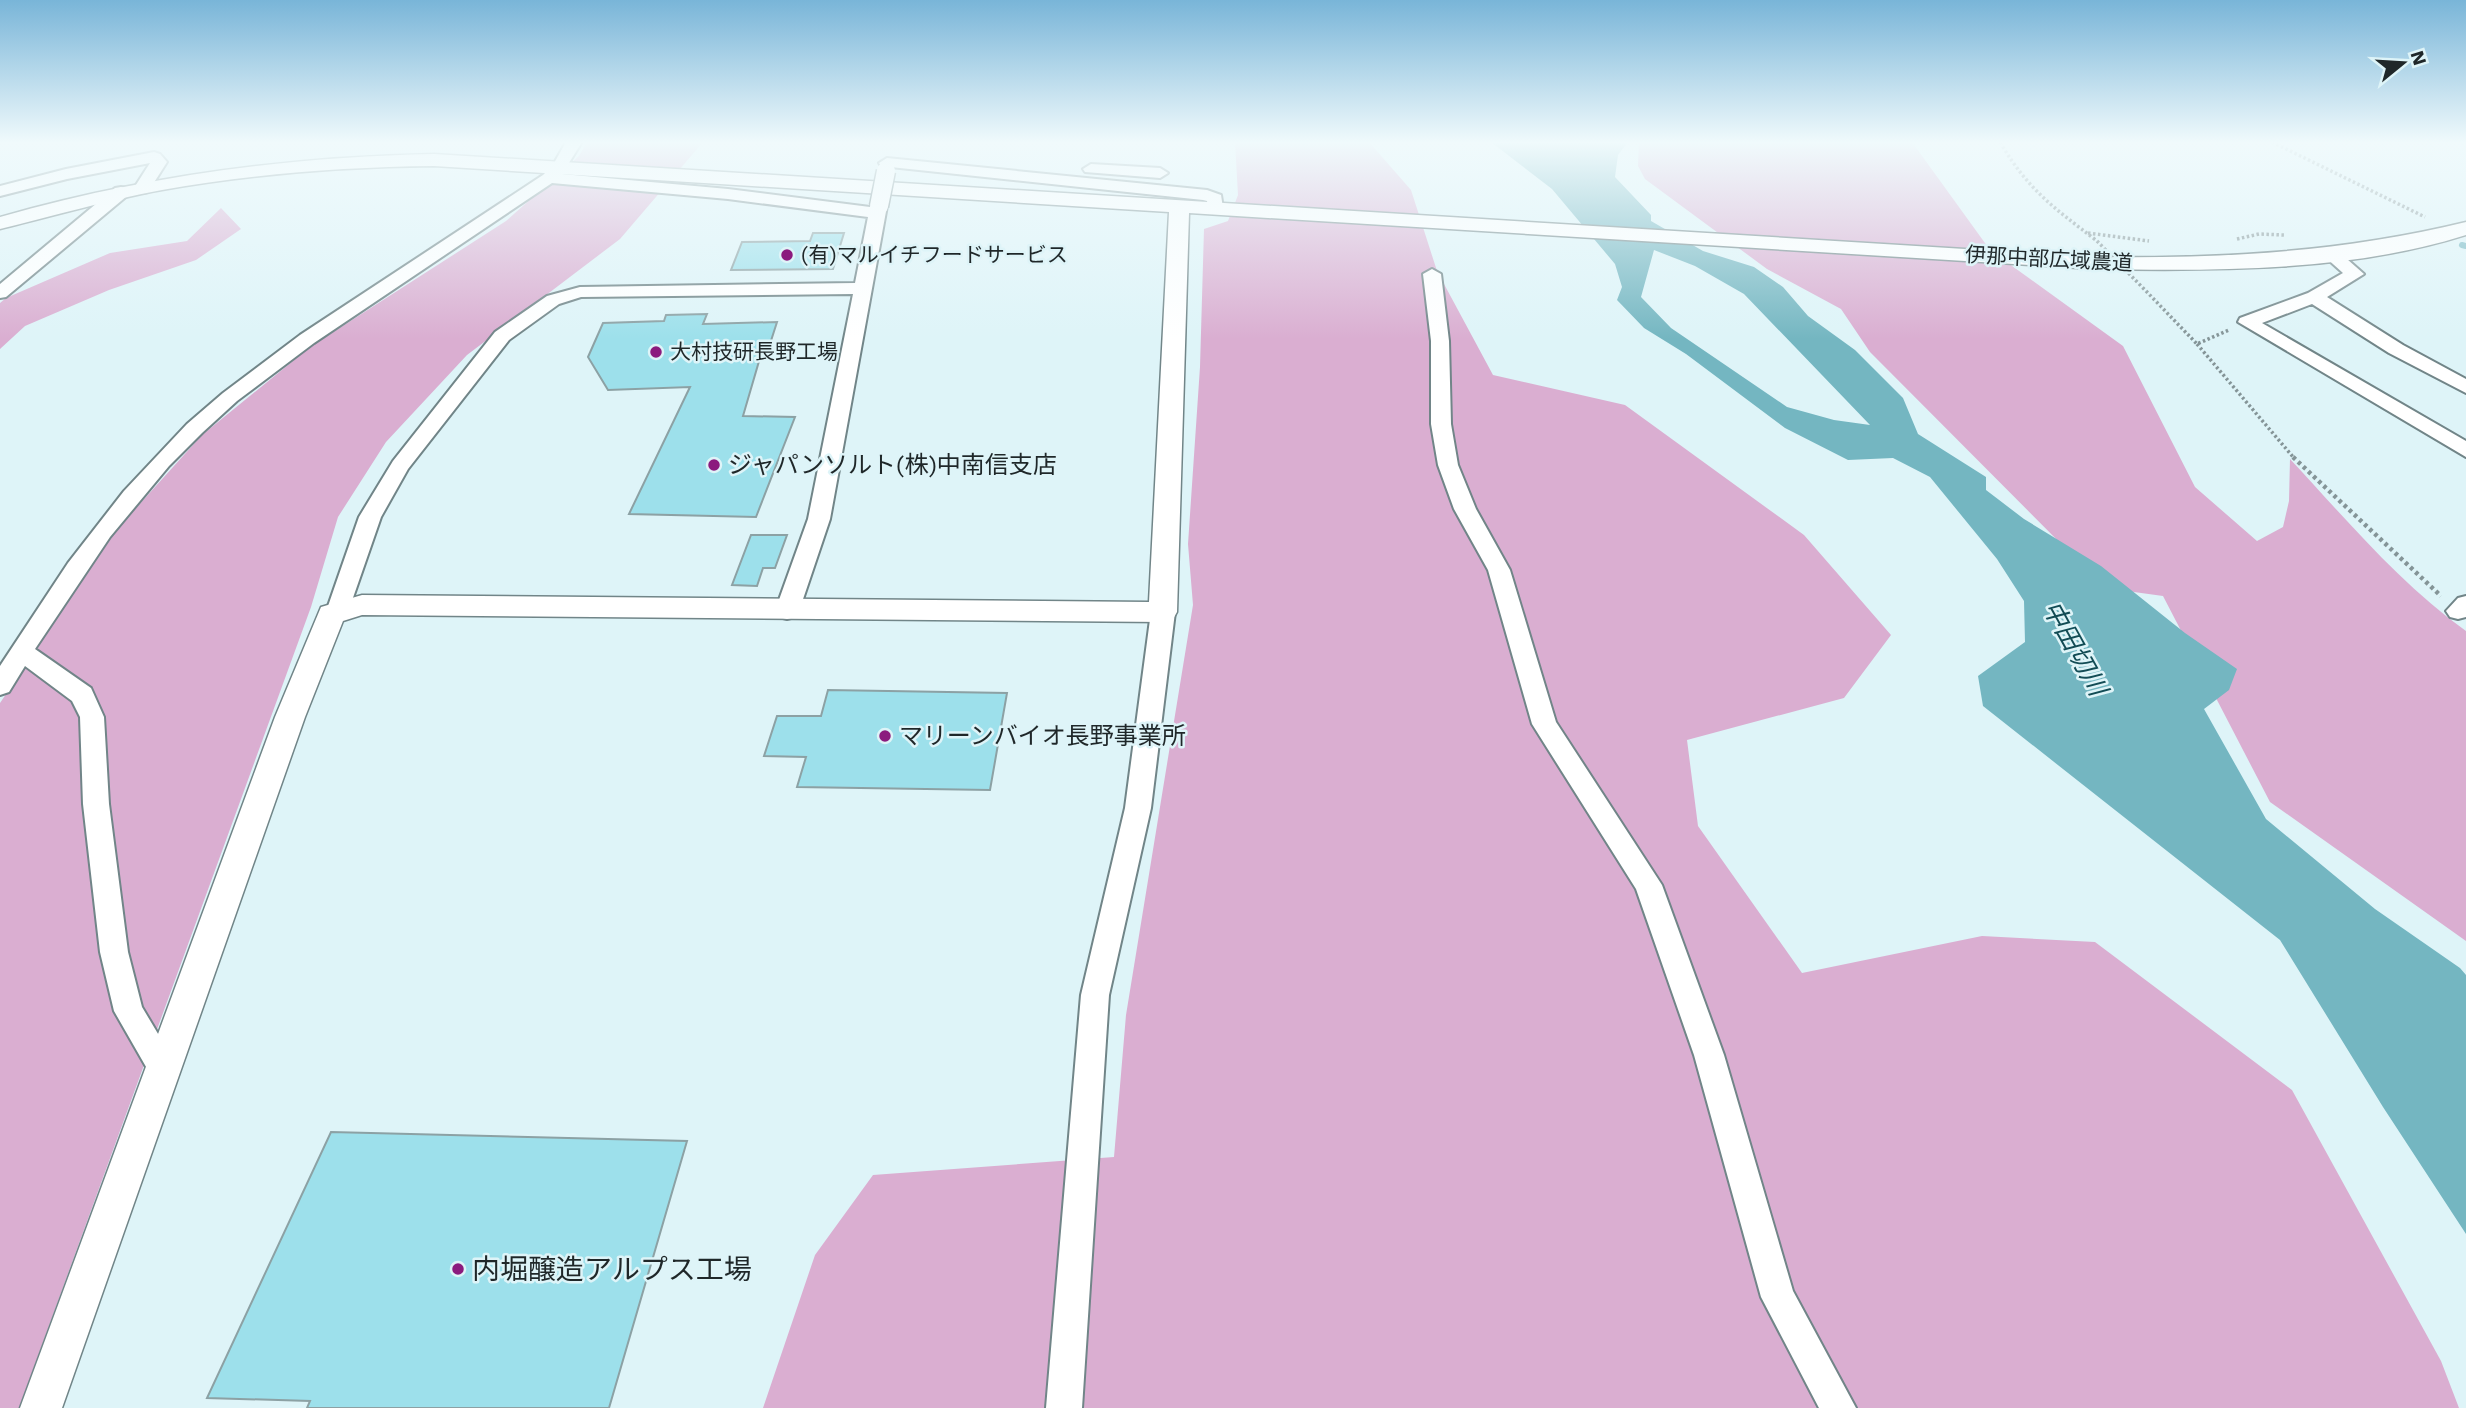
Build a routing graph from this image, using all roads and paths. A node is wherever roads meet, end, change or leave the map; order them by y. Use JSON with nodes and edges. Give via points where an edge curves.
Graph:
{"nodes":[{"id":1,"x":60,"y":208,"type":"edge"},
{"id":2,"x":102,"y":208,"type":"edge"},
{"id":3,"x":502,"y":208,"type":"edge"},
{"id":4,"x":865,"y":208,"type":"edge"},
{"id":5,"x":1179,"y":208,"type":"edge"},
{"id":6,"x":1210,"y":208,"type":"edge"},
{"id":7,"x":1215,"y":208,"type":"joint"},
{"id":8,"x":2053,"y":208,"type":"edge"},
{"id":9,"x":2411,"y":208,"type":"edge"},
{"id":10,"x":878,"y":209,"type":"joint"},
{"id":11,"x":0,"y":223,"type":"edge"},
{"id":12,"x":2463,"y":232,"type":"edge"},
{"id":13,"x":2333,"y":256,"type":"junction"},
{"id":14,"x":1432,"y":274,"type":"dead end"},
{"id":15,"x":862,"y":288,"type":"junction"},
{"id":16,"x":0,"y":293,"type":"edge"},
{"id":17,"x":2314,"y":297,"type":"junction"},
{"id":18,"x":2247,"y":321,"type":"junction"},
{"id":19,"x":2197,"y":344,"type":"junction"},
{"id":20,"x":2466,"y":387,"type":"edge"},
{"id":21,"x":2466,"y":450,"type":"edge"},
{"id":22,"x":2462,"y":608,"type":"edge"},
{"id":23,"x":339,"y":609,"type":"junction"},
{"id":24,"x":787,"y":611,"type":"junction"},
{"id":25,"x":1163,"y":612,"type":"junction"},
{"id":26,"x":21,"y":651,"type":"junction"},
{"id":27,"x":0,"y":686,"type":"edge"},
{"id":28,"x":164,"y":1069,"type":"junction"},
{"id":29,"x":41,"y":1408,"type":"edge"},
{"id":30,"x":1063,"y":1408,"type":"edge"},
{"id":31,"x":1838,"y":1408,"type":"edge"}],
"edges":[{"from":1,"to":11,"type":"street","name":"伊那中部広域農道"},
{"from":2,"to":16,"type":"street"},
{"from":3,"to":26,"type":"street","via":[[229,397],[138,485],[77,563]]},
{"from":4,"to":10,"type":"street"},
{"from":5,"to":25,"type":"street"},
{"from":6,"to":7,"type":"street","name":"伊那中部広域農道"},
{"from":7,"to":13,"type":"street","name":"伊那中部広域農道","via":[[2094,263],[2193,264]]},
{"from":8,"to":19,"type":"path","bridge":true,"via":[[2097,241]]},
{"from":9,"to":12,"type":"path"},
{"from":10,"to":15,"type":"street"},
{"from":12,"to":13,"type":"street","name":"伊那中部広域農道"},
{"from":13,"to":17,"type":"street","via":[[2356,274]]},
{"from":14,"to":31,"type":"street","via":[[1440,341],[1441,424],[1448,465],[1465,509],[1499,570],[1544,724],[1648,885],[1709,1055],[1778,1297]]},
{"from":15,"to":23,"type":"street","via":[[580,292],[554,300],[502,336],[400,466],[370,517]]},
{"from":15,"to":24,"type":"street","via":[[819,519]]},
{"from":17,"to":18,"type":"street"},
{"from":17,"to":20,"type":"street"},
{"from":18,"to":19,"type":"path"},
{"from":18,"to":21,"type":"street"},
{"from":19,"to":22,"type":"path","via":[[2298,463]]},
{"from":23,"to":24,"type":"street"},
{"from":23,"to":28,"type":"street","via":[[331,614],[290,717]]},
{"from":24,"to":25,"type":"street"},
{"from":25,"to":30,"type":"street","via":[[1138,808],[1095,995]]},
{"from":26,"to":27,"type":"street"},
{"from":26,"to":28,"type":"street","via":[[82,695],[92,718],[96,804],[114,952],[129,1011]]},
{"from":28,"to":29,"type":"street"}]}
